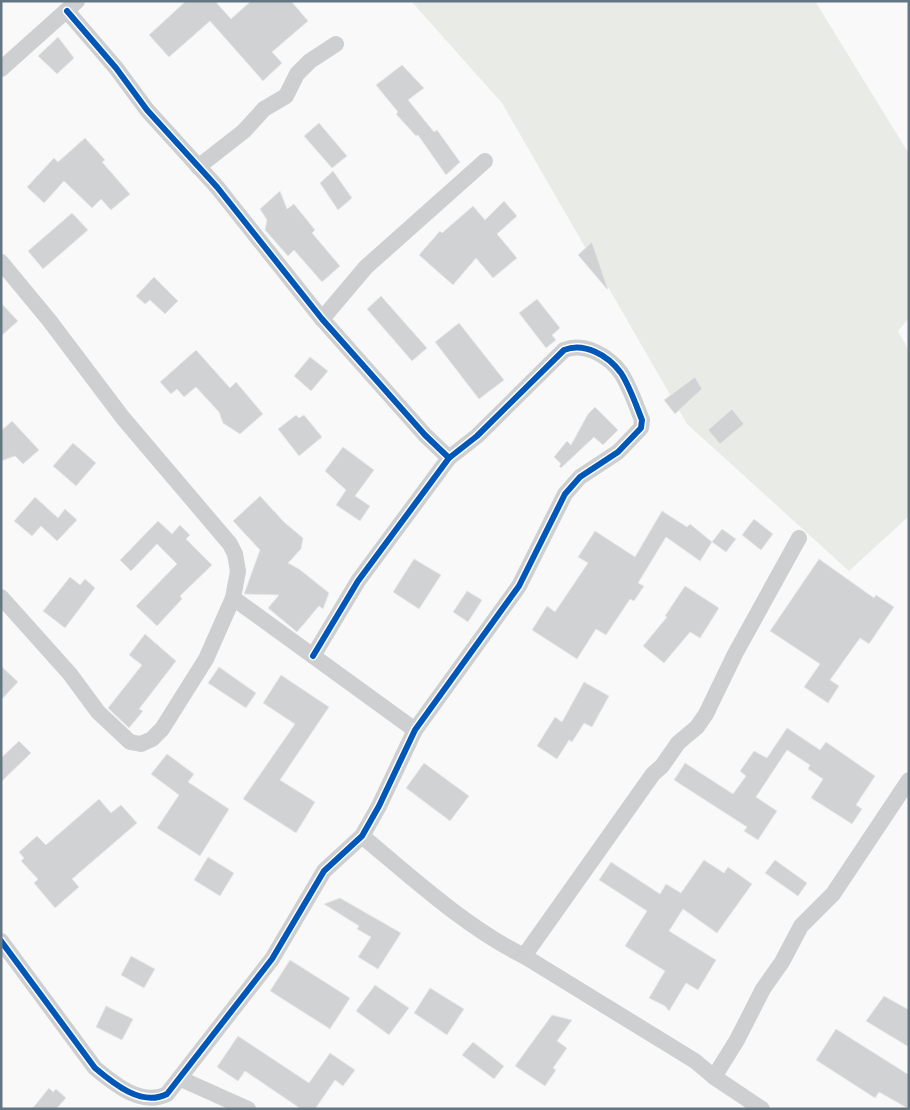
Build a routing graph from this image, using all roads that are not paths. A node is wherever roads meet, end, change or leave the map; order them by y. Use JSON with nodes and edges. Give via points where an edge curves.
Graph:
{"nodes":[{"id":1,"x":72,"y":6,"type":"edge"},
{"id":2,"x":336,"y":44,"type":"dead end"},
{"id":3,"x":1,"y":69,"type":"edge"},
{"id":4,"x":485,"y":160,"type":"dead end"},
{"id":5,"x":198,"y":167,"type":"junction"},
{"id":6,"x":1,"y":262,"type":"edge"},
{"id":7,"x":322,"y":319,"type":"junction"},
{"id":8,"x":449,"y":458,"type":"junction"},
{"id":9,"x":799,"y":538,"type":"dead end"},
{"id":10,"x":1,"y":597,"type":"edge"},
{"id":11,"x":233,"y":598,"type":"junction"},
{"id":12,"x":313,"y":656,"type":"junction"},
{"id":13,"x":415,"y":730,"type":"junction"},
{"id":14,"x":909,"y":780,"type":"edge"},
{"id":15,"x":362,"y":836,"type":"junction"},
{"id":16,"x":1,"y":941,"type":"edge"},
{"id":17,"x":524,"y":956,"type":"junction"},
{"id":18,"x":714,"y":1077,"type":"junction"},
{"id":19,"x":181,"y":1079,"type":"junction"},
{"id":20,"x":248,"y":1109,"type":"edge"},
{"id":21,"x":762,"y":1109,"type":"edge"}],
"edges":[{"from":1,"to":3,"type":"street"},
{"from":1,"to":5,"type":"street","via":[[147,110]]},
{"from":2,"to":5,"type":"street","via":[[297,74],[286,96],[264,109],[244,131]]},
{"from":4,"to":7,"type":"street","via":[[366,267]]},
{"from":5,"to":7,"type":"street","via":[[267,247]]},
{"from":6,"to":11,"type":"street","via":[[123,418],[230,544],[238,571]]},
{"from":7,"to":8,"type":"street"},
{"from":8,"to":12,"type":"street","via":[[363,573]]},
{"from":8,"to":13,"type":"street","via":[[571,347],[587,347],[620,372],[642,420],[641,428],[618,452],[580,477],[565,494],[519,586]]},
{"from":9,"to":17,"type":"street","via":[[730,662],[706,714],[653,774]]},
{"from":10,"to":11,"type":"street","via":[[70,674],[98,712],[130,742],[141,744],[162,729],[206,659]]},
{"from":11,"to":12,"type":"street"},
{"from":12,"to":13,"type":"street"},
{"from":13,"to":15,"type":"street"},
{"from":14,"to":18,"type":"street","via":[[833,894],[801,926]]},
{"from":15,"to":17,"type":"street","via":[[426,890]]},
{"from":15,"to":19,"type":"street","via":[[324,871],[272,959]]},
{"from":16,"to":19,"type":"street","via":[[95,1068],[109,1080],[146,1099],[157,1099],[167,1094]]},
{"from":17,"to":18,"type":"street","via":[[695,1061]]},
{"from":18,"to":21,"type":"street"},
{"from":19,"to":20,"type":"street"}]}
